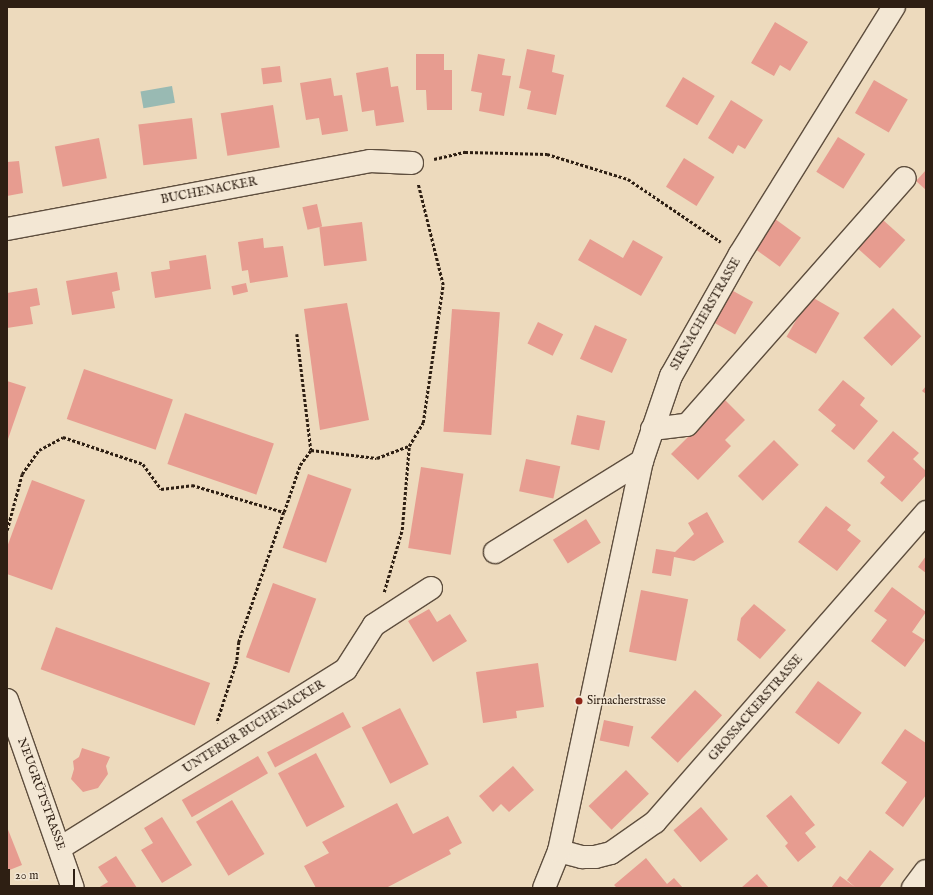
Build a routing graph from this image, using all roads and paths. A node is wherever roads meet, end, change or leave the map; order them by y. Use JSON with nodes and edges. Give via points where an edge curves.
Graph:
{"nodes":[{"id":1,"x":894,"y":7,"type":"edge"},
{"id":2,"x":412,"y":163,"type":"junction"},
{"id":3,"x":905,"y":178,"type":"dead end"},
{"id":4,"x":7,"y":229,"type":"edge"},
{"id":5,"x":740,"y":254,"type":"junction"},
{"id":6,"x":297,"y":334,"type":"dead end"},
{"id":7,"x":652,"y":429,"type":"junction"},
{"id":8,"x":409,"y":446,"type":"junction"},
{"id":9,"x":311,"y":450,"type":"junction"},
{"id":10,"x":642,"y":461,"type":"junction"},
{"id":11,"x":284,"y":512,"type":"junction"},
{"id":12,"x":926,"y":512,"type":"edge"},
{"id":13,"x":7,"y":530,"type":"edge"},
{"id":14,"x":495,"y":552,"type":"dead end"},
{"id":15,"x":431,"y":588,"type":"dead end"},
{"id":16,"x":374,"y":625,"type":"junction"},
{"id":17,"x":7,"y":700,"type":"edge"},
{"id":18,"x":206,"y":758,"type":"junction"},
{"id":19,"x":60,"y":848,"type":"junction"},
{"id":20,"x":559,"y":852,"type":"junction"},
{"id":21,"x":926,"y":871,"type":"edge"},
{"id":22,"x":73,"y":888,"type":"edge"},
{"id":23,"x":544,"y":888,"type":"edge"},
{"id":24,"x":913,"y":888,"type":"edge"}],
"edges":[{"from":1,"to":5,"type":"street","name":"SIRNACHERSTRASSE"},
{"from":2,"to":4,"type":"street","name":"BUCHENACKER","via":[[370,161]]},
{"from":2,"to":5,"type":"path","via":[[465,152],[547,154],[628,179]]},
{"from":2,"to":8,"type":"path","via":[[443,285],[423,423]]},
{"from":3,"to":7,"type":"street","via":[[687,425]]},
{"from":5,"to":7,"type":"street","name":"SIRNACHERSTRASSE","via":[[671,376]]},
{"from":6,"to":9,"type":"path"},
{"from":7,"to":10,"type":"street","name":"SIRNACHERSTRASSE"},
{"from":8,"to":9,"type":"path","via":[[376,458]]},
{"from":8,"to":16,"type":"path","via":[[402,530]]},
{"from":9,"to":11,"type":"path","via":[[300,464]]},
{"from":10,"to":14,"type":"street"},
{"from":10,"to":20,"type":"street","name":"SIRNACHERSTRASSE"},
{"from":11,"to":13,"type":"path","via":[[192,485],[161,489],[143,464],[63,437],[39,450],[22,474]]},
{"from":11,"to":18,"type":"path","via":[[239,642],[237,661]]},
{"from":12,"to":20,"type":"street","name":"GROSSACKERSTRASSE","via":[[655,822],[606,854],[582,857]]},
{"from":15,"to":16,"type":"street","name":"UNTERER BUCHENACKER"},
{"from":16,"to":18,"type":"street","name":"UNTERER BUCHENACKER","via":[[346,669]]},
{"from":17,"to":19,"type":"street","name":"NEUGRÜTSTRASSE"},
{"from":18,"to":19,"type":"street","name":"UNTERER BUCHENACKER"},
{"from":19,"to":22,"type":"street","name":"NEUGRÜTSTRASSE"},
{"from":20,"to":23,"type":"street","name":"SIRNACHERSTRASSE"},
{"from":21,"to":24,"type":"street"}]}
